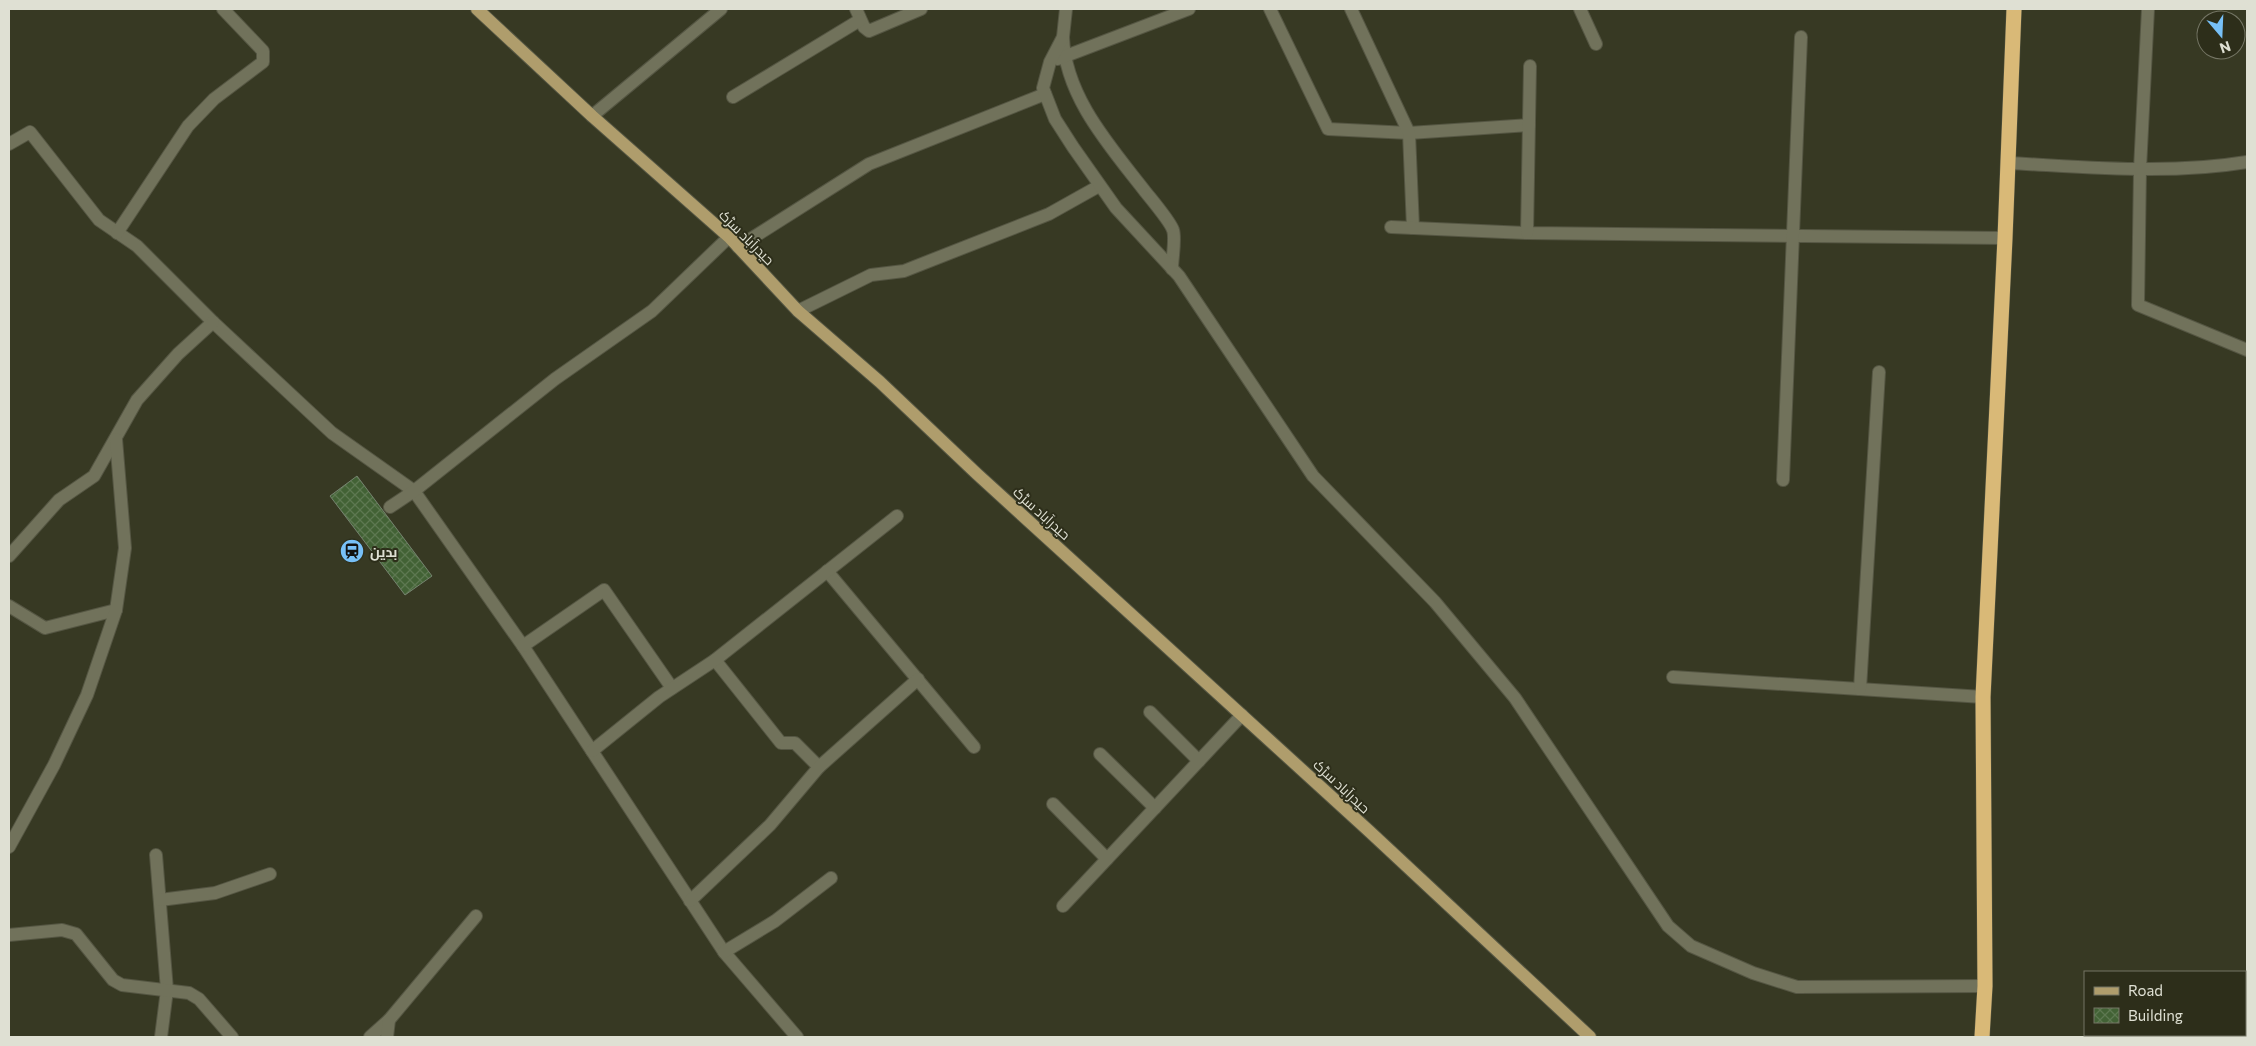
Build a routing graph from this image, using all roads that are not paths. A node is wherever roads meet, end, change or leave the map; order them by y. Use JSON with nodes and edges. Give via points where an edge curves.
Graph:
{"nodes":[{"id":1,"x":223,"y":9,"type":"edge"},
{"id":2,"x":477,"y":9,"type":"edge"},
{"id":3,"x":721,"y":9,"type":"edge"},
{"id":4,"x":921,"y":9,"type":"edge"},
{"id":5,"x":1066,"y":9,"type":"edge"},
{"id":6,"x":1189,"y":9,"type":"edge"},
{"id":7,"x":1270,"y":9,"type":"edge"},
{"id":8,"x":1351,"y":9,"type":"edge"},
{"id":9,"x":1580,"y":9,"type":"edge"},
{"id":10,"x":2014,"y":9,"type":"edge"},
{"id":11,"x":2148,"y":9,"type":"edge"},
{"id":12,"x":858,"y":14,"type":"edge"},
{"id":13,"x":1063,"y":37,"type":"junction"},
{"id":14,"x":1801,"y":37,"type":"dead end"},
{"id":15,"x":1596,"y":44,"type":"dead end"},
{"id":16,"x":1064,"y":57,"type":"junction"},
{"id":17,"x":1050,"y":62,"type":"junction"},
{"id":18,"x":1530,"y":66,"type":"dead end"},
{"id":19,"x":1045,"y":94,"type":"junction"},
{"id":20,"x":733,"y":98,"type":"dead end"},
{"id":21,"x":592,"y":116,"type":"junction"},
{"id":22,"x":1529,"y":125,"type":"junction"},
{"id":23,"x":1409,"y":133,"type":"junction"},
{"id":24,"x":9,"y":144,"type":"edge"},
{"id":25,"x":2247,"y":162,"type":"edge"},
{"id":26,"x":2008,"y":163,"type":"junction"},
{"id":27,"x":2140,"y":169,"type":"junction"},
{"id":28,"x":1099,"y":186,"type":"junction"},
{"id":29,"x":1390,"y":227,"type":"dead end"},
{"id":30,"x":1413,"y":228,"type":"junction"},
{"id":31,"x":117,"y":233,"type":"junction"},
{"id":32,"x":1527,"y":233,"type":"junction"},
{"id":33,"x":1792,"y":236,"type":"junction"},
{"id":34,"x":729,"y":237,"type":"junction"},
{"id":35,"x":2005,"y":238,"type":"junction"},
{"id":36,"x":738,"y":247,"type":"junction"},
{"id":37,"x":1172,"y":268,"type":"junction"},
{"id":38,"x":798,"y":311,"type":"junction"},
{"id":39,"x":212,"y":322,"type":"junction"},
{"id":40,"x":2247,"y":350,"type":"edge"},
{"id":41,"x":1879,"y":372,"type":"dead end"},
{"id":42,"x":116,"y":439,"type":"junction"},
{"id":43,"x":1783,"y":480,"type":"dead end"},
{"id":44,"x":414,"y":491,"type":"junction"},
{"id":45,"x":390,"y":507,"type":"dead end"},
{"id":46,"x":897,"y":516,"type":"dead end"},
{"id":47,"x":9,"y":556,"type":"edge"},
{"id":48,"x":827,"y":571,"type":"junction"},
{"id":49,"x":9,"y":606,"type":"edge"},
{"id":50,"x":116,"y":610,"type":"junction"},
{"id":51,"x":523,"y":646,"type":"junction"},
{"id":52,"x":715,"y":660,"type":"junction"},
{"id":53,"x":1673,"y":677,"type":"dead end"},
{"id":54,"x":918,"y":679,"type":"junction"},
{"id":55,"x":672,"y":688,"type":"junction"},
{"id":56,"x":1860,"y":689,"type":"junction"},
{"id":57,"x":1983,"y":697,"type":"junction"},
{"id":58,"x":1150,"y":712,"type":"dead end"},
{"id":59,"x":1242,"y":714,"type":"junction"},
{"id":60,"x":974,"y":747,"type":"dead end"},
{"id":61,"x":592,"y":751,"type":"junction"},
{"id":62,"x":1100,"y":754,"type":"dead end"},
{"id":63,"x":1199,"y":761,"type":"junction"},
{"id":64,"x":819,"y":767,"type":"junction"},
{"id":65,"x":1053,"y":804,"type":"dead end"},
{"id":66,"x":1155,"y":808,"type":"junction"},
{"id":67,"x":9,"y":847,"type":"edge"},
{"id":68,"x":156,"y":855,"type":"dead end"},
{"id":69,"x":1107,"y":859,"type":"junction"},
{"id":70,"x":270,"y":874,"type":"dead end"},
{"id":71,"x":831,"y":878,"type":"dead end"},
{"id":72,"x":160,"y":900,"type":"junction"},
{"id":73,"x":690,"y":901,"type":"junction"},
{"id":74,"x":1063,"y":906,"type":"dead end"},
{"id":75,"x":476,"y":916,"type":"dead end"},
{"id":76,"x":9,"y":934,"type":"edge"},
{"id":77,"x":724,"y":952,"type":"junction"},
{"id":78,"x":1985,"y":986,"type":"junction"},
{"id":79,"x":167,"y":990,"type":"junction"},
{"id":80,"x":389,"y":1020,"type":"junction"},
{"id":81,"x":161,"y":1037,"type":"edge"},
{"id":82,"x":232,"y":1037,"type":"edge"},
{"id":83,"x":370,"y":1037,"type":"edge"},
{"id":84,"x":386,"y":1037,"type":"edge"},
{"id":85,"x":797,"y":1037,"type":"edge"},
{"id":86,"x":1590,"y":1037,"type":"edge"},
{"id":87,"x":1982,"y":1037,"type":"edge"}],
"edges":[{"from":1,"to":31,"type":"street","via":[[263,51],[263,62],[214,99],[188,126]]},
{"from":2,"to":21,"type":"main road","name":"حیدرآباد سڑک"},
{"from":3,"to":21,"type":"street"},
{"from":4,"to":12,"type":"street","via":[[869,31]]},
{"from":5,"to":13,"type":"street"},
{"from":6,"to":16,"type":"street"},
{"from":7,"to":23,"type":"street","via":[[1328,128]]},
{"from":8,"to":23,"type":"street"},
{"from":9,"to":15,"type":"street"},
{"from":10,"to":26,"type":"highway"},
{"from":11,"to":27,"type":"street"},
{"from":12,"to":20,"type":"street"},
{"from":13,"to":16,"type":"street"},
{"from":13,"to":17,"type":"street"},
{"from":14,"to":33,"type":"street"},
{"from":16,"to":17,"type":"street"},
{"from":16,"to":37,"type":"street","via":[[1088,113],[1174,231]]},
{"from":17,"to":19,"type":"street","via":[[1043,88]]},
{"from":18,"to":22,"type":"street"},
{"from":19,"to":28,"type":"street","via":[[1055,119]]},
{"from":19,"to":36,"type":"street","via":[[869,164]]},
{"from":21,"to":34,"type":"main road","name":"حیدرآباد سڑک"},
{"from":22,"to":23,"type":"street"},
{"from":22,"to":32,"type":"street"},
{"from":23,"to":30,"type":"street"},
{"from":24,"to":31,"type":"street","via":[[30,132],[99,220]]},
{"from":25,"to":27,"type":"street","via":[[2214,167]]},
{"from":26,"to":27,"type":"street"},
{"from":26,"to":35,"type":"highway"},
{"from":27,"to":40,"type":"street","via":[[2138,305]]},
{"from":28,"to":37,"type":"street"},
{"from":28,"to":38,"type":"street","via":[[1049,214],[904,271],[871,275]]},
{"from":29,"to":30,"type":"street"},
{"from":30,"to":32,"type":"street"},
{"from":31,"to":39,"type":"street","via":[[137,246]]},
{"from":32,"to":33,"type":"street"},
{"from":33,"to":35,"type":"street"},
{"from":33,"to":43,"type":"street"},
{"from":34,"to":36,"type":"main road","name":"حیدرآباد سڑک"},
{"from":34,"to":44,"type":"street","via":[[652,311],[555,379]]},
{"from":35,"to":57,"type":"highway"},
{"from":36,"to":38,"type":"main road","name":"حیدرآباد سڑک"},
{"from":37,"to":78,"type":"street","via":[[1313,476],[1435,602],[1515,698],[1668,926],[1691,946],[1753,973],[1797,987]]},
{"from":38,"to":59,"type":"main road","name":"حیدرآباد سڑک","via":[[880,382]]},
{"from":39,"to":42,"type":"street","via":[[137,400]]},
{"from":39,"to":44,"type":"street","via":[[332,433]]},
{"from":41,"to":56,"type":"street"},
{"from":42,"to":47,"type":"street","via":[[94,476],[59,500]]},
{"from":42,"to":50,"type":"street","via":[[125,548]]},
{"from":44,"to":45,"type":"street"},
{"from":44,"to":51,"type":"street"},
{"from":46,"to":48,"type":"street"},
{"from":48,"to":52,"type":"street"},
{"from":48,"to":54,"type":"street"},
{"from":49,"to":50,"type":"street","via":[[45,628]]},
{"from":50,"to":67,"type":"street","via":[[87,695],[54,765]]},
{"from":51,"to":55,"type":"street","via":[[604,590]]},
{"from":51,"to":61,"type":"street"},
{"from":52,"to":55,"type":"street"},
{"from":52,"to":64,"type":"street","via":[[781,742],[795,743]]},
{"from":53,"to":56,"type":"street"},
{"from":54,"to":60,"type":"street"},
{"from":54,"to":64,"type":"street"},
{"from":55,"to":61,"type":"street"},
{"from":56,"to":57,"type":"street"},
{"from":57,"to":78,"type":"highway"},
{"from":58,"to":63,"type":"street"},
{"from":59,"to":63,"type":"street"},
{"from":59,"to":86,"type":"main road","name":"حیدرآباد سڑک"},
{"from":61,"to":73,"type":"street"},
{"from":62,"to":66,"type":"street"},
{"from":63,"to":66,"type":"street"},
{"from":64,"to":73,"type":"street","via":[[770,825]]},
{"from":65,"to":69,"type":"street"},
{"from":66,"to":69,"type":"street"},
{"from":68,"to":72,"type":"street"},
{"from":69,"to":74,"type":"street"},
{"from":70,"to":72,"type":"street","via":[[215,893]]},
{"from":71,"to":77,"type":"street","via":[[775,920]]},
{"from":72,"to":79,"type":"street"},
{"from":73,"to":77,"type":"street"},
{"from":75,"to":80,"type":"street"},
{"from":76,"to":79,"type":"street","via":[[62,930],[76,934],[113,980],[122,985]]},
{"from":77,"to":85,"type":"street"},
{"from":78,"to":87,"type":"highway"},
{"from":79,"to":81,"type":"street"},
{"from":79,"to":82,"type":"street","via":[[188,993],[199,999]]},
{"from":80,"to":83,"type":"street"},
{"from":80,"to":84,"type":"street"}]}
